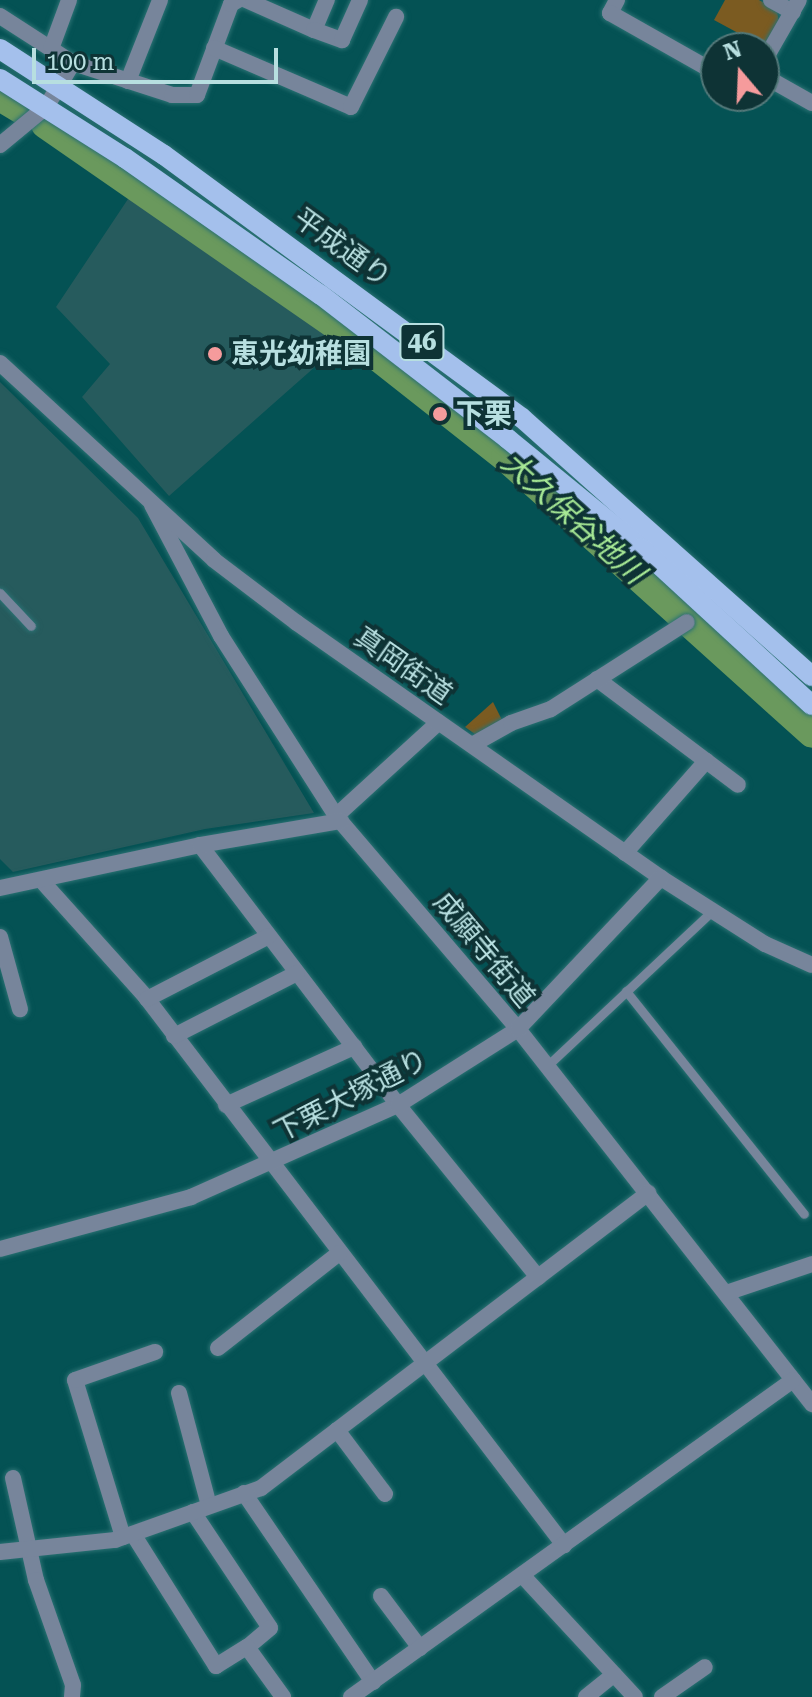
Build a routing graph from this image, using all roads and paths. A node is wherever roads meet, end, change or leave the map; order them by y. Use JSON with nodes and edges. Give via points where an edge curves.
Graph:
{"nodes":[{"id":1,"x":69,"y":0,"type":"edge"},
{"id":2,"x":160,"y":0,"type":"edge"},
{"id":3,"x":238,"y":0,"type":"edge"},
{"id":4,"x":246,"y":0,"type":"edge"},
{"id":5,"x":327,"y":0,"type":"edge"},
{"id":6,"x":360,"y":0,"type":"edge"},
{"id":7,"x":617,"y":0,"type":"edge"},
{"id":8,"x":771,"y":0,"type":"edge"},
{"id":9,"x":796,"y":6,"type":"edge"},
{"id":10,"x":0,"y":16,"type":"edge"},
{"id":11,"x":396,"y":17,"type":"dead end"},
{"id":12,"x":314,"y":30,"type":"junction"},
{"id":13,"x":780,"y":34,"type":"edge"},
{"id":14,"x":214,"y":48,"type":"junction"},
{"id":15,"x":0,"y":49,"type":"edge"},
{"id":16,"x":51,"y":49,"type":"junction"},
{"id":17,"x":73,"y":63,"type":"junction"},
{"id":18,"x":700,"y":64,"type":"edge"},
{"id":19,"x":0,"y":79,"type":"edge"},
{"id":20,"x":128,"y":81,"type":"junction"},
{"id":21,"x":59,"y":85,"type":"junction"},
{"id":22,"x":780,"y":85,"type":"edge"},
{"id":23,"x":812,"y":103,"type":"edge"},
{"id":24,"x":46,"y":107,"type":"junction"},
{"id":25,"x":0,"y":145,"type":"edge"},
{"id":26,"x":0,"y":363,"type":"edge"},
{"id":27,"x":152,"y":505,"type":"junction"},
{"id":28,"x":0,"y":593,"type":"edge"},
{"id":29,"x":687,"y":622,"type":"dead end"},
{"id":30,"x":31,"y":626,"type":"dead end"},
{"id":31,"x":812,"y":676,"type":"edge"},
{"id":32,"x":597,"y":679,"type":"junction"},
{"id":33,"x":812,"y":705,"type":"edge"},
{"id":34,"x":439,"y":722,"type":"junction"},
{"id":35,"x":472,"y":745,"type":"junction"},
{"id":36,"x":706,"y":761,"type":"junction"},
{"id":37,"x":738,"y":785,"type":"dead end"},
{"id":38,"x":338,"y":818,"type":"junction"},
{"id":39,"x":200,"y":845,"type":"junction"},
{"id":40,"x":625,"y":853,"type":"junction"},
{"id":41,"x":661,"y":878,"type":"junction"},
{"id":42,"x":41,"y":880,"type":"junction"},
{"id":43,"x":0,"y":888,"type":"edge"},
{"id":44,"x":712,"y":911,"type":"junction"},
{"id":45,"x":269,"y":936,"type":"junction"},
{"id":46,"x":0,"y":937,"type":"edge"},
{"id":47,"x":812,"y":965,"type":"edge"},
{"id":48,"x":297,"y":973,"type":"junction"},
{"id":49,"x":626,"y":991,"type":"junction"},
{"id":50,"x":147,"y":999,"type":"junction"},
{"id":51,"x":20,"y":1009,"type":"dead end"},
{"id":52,"x":518,"y":1029,"type":"junction"},
{"id":53,"x":174,"y":1036,"type":"junction"},
{"id":54,"x":354,"y":1047,"type":"junction"},
{"id":55,"x":547,"y":1066,"type":"junction"},
{"id":56,"x":226,"y":1105,"type":"junction"},
{"id":57,"x":398,"y":1105,"type":"junction"},
{"id":58,"x":271,"y":1166,"type":"junction"},
{"id":59,"x":648,"y":1193,"type":"junction"},
{"id":60,"x":804,"y":1214,"type":"dead end"},
{"id":61,"x":0,"y":1249,"type":"edge"},
{"id":62,"x":339,"y":1253,"type":"junction"},
{"id":63,"x":812,"y":1264,"type":"edge"},
{"id":64,"x":538,"y":1277,"type":"junction"},
{"id":65,"x":726,"y":1293,"type":"junction"},
{"id":66,"x":218,"y":1348,"type":"dead end"},
{"id":67,"x":155,"y":1352,"type":"dead end"},
{"id":68,"x":425,"y":1364,"type":"junction"},
{"id":69,"x":793,"y":1380,"type":"junction"},
{"id":70,"x":179,"y":1393,"type":"dead end"},
{"id":71,"x":812,"y":1404,"type":"edge"},
{"id":72,"x":337,"y":1430,"type":"junction"},
{"id":73,"x":13,"y":1478,"type":"dead end"},
{"id":74,"x":244,"y":1493,"type":"junction"},
{"id":75,"x":385,"y":1494,"type":"dead end"},
{"id":76,"x":201,"y":1509,"type":"junction"},
{"id":77,"x":128,"y":1536,"type":"junction"},
{"id":78,"x":564,"y":1545,"type":"junction"},
{"id":79,"x":30,"y":1549,"type":"junction"},
{"id":80,"x":0,"y":1552,"type":"edge"},
{"id":81,"x":522,"y":1575,"type":"junction"},
{"id":82,"x":381,"y":1596,"type":"dead end"},
{"id":83,"x":247,"y":1647,"type":"junction"},
{"id":84,"x":420,"y":1648,"type":"junction"},
{"id":85,"x":705,"y":1667,"type":"dead end"},
{"id":86,"x":614,"y":1674,"type":"junction"},
{"id":87,"x":373,"y":1682,"type":"junction"},
{"id":88,"x":72,"y":1697,"type":"edge"},
{"id":89,"x":283,"y":1697,"type":"edge"},
{"id":90,"x":351,"y":1697,"type":"edge"},
{"id":91,"x":586,"y":1697,"type":"edge"},
{"id":92,"x":635,"y":1697,"type":"edge"},
{"id":93,"x":662,"y":1697,"type":"edge"}],
"edges":[{"from":1,"to":16,"type":"street"},
{"from":2,"to":20,"type":"street"},
{"from":3,"to":14,"type":"street","via":[[231,4]]},
{"from":4,"to":12,"type":"street"},
{"from":5,"to":12,"type":"street"},
{"from":6,"to":12,"type":"street","via":[[342,40]]},
{"from":7,"to":18,"type":"street","via":[[610,13]]},
{"from":8,"to":9,"type":"street"},
{"from":9,"to":13,"type":"street"},
{"from":10,"to":16,"type":"street"},
{"from":11,"to":14,"type":"street","via":[[351,107]]},
{"from":14,"to":20,"type":"street","via":[[197,95],[172,95]]},
{"from":15,"to":21,"type":"main road","name":"平成通り","number":"46"},
{"from":16,"to":17,"type":"street"},
{"from":17,"to":20,"type":"street"},
{"from":17,"to":21,"type":"street"},
{"from":19,"to":24,"type":"main road","name":"平成通り","number":"46"},
{"from":21,"to":24,"type":"street"},
{"from":21,"to":31,"type":"main road","name":"平成通り","number":"46","via":[[297,249],[522,418]]},
{"from":22,"to":23,"type":"street"},
{"from":24,"to":25,"type":"street"},
{"from":24,"to":33,"type":"main road","name":"平成通り","number":"46","via":[[321,295],[508,439],[641,548]]},
{"from":26,"to":27,"type":"street","name":"真岡街道"},
{"from":27,"to":34,"type":"street","name":"真岡街道","via":[[297,623]]},
{"from":27,"to":38,"type":"street","name":"成願寺街道","via":[[221,636]]},
{"from":28,"to":30,"type":"lane"},
{"from":29,"to":32,"type":"street"},
{"from":32,"to":35,"type":"street","via":[[551,709]]},
{"from":32,"to":36,"type":"street"},
{"from":34,"to":35,"type":"street","name":"真岡街道"},
{"from":34,"to":38,"type":"street"},
{"from":35,"to":40,"type":"street","name":"真岡街道"},
{"from":36,"to":37,"type":"street"},
{"from":36,"to":40,"type":"street"},
{"from":38,"to":39,"type":"street"},
{"from":38,"to":52,"type":"street","name":"成願寺街道"},
{"from":39,"to":42,"type":"street"},
{"from":39,"to":45,"type":"street"},
{"from":40,"to":41,"type":"street","name":"真岡街道"},
{"from":41,"to":44,"type":"street","name":"真岡街道"},
{"from":41,"to":52,"type":"street","name":"下栗大塚通り"},
{"from":42,"to":43,"type":"street"},
{"from":42,"to":50,"type":"street"},
{"from":44,"to":47,"type":"street","name":"真岡街道"},
{"from":44,"to":49,"type":"lane"},
{"from":45,"to":48,"type":"street"},
{"from":45,"to":50,"type":"street"},
{"from":46,"to":51,"type":"street"},
{"from":48,"to":53,"type":"street"},
{"from":48,"to":54,"type":"street"},
{"from":49,"to":55,"type":"lane"},
{"from":49,"to":60,"type":"lane"},
{"from":50,"to":53,"type":"street"},
{"from":52,"to":55,"type":"street","name":"成願寺街道"},
{"from":52,"to":57,"type":"street","name":"下栗大塚通り"},
{"from":53,"to":56,"type":"street"},
{"from":54,"to":56,"type":"street"},
{"from":54,"to":57,"type":"street"},
{"from":55,"to":59,"type":"street","name":"成願寺街道"},
{"from":56,"to":58,"type":"street"},
{"from":57,"to":58,"type":"street","name":"下栗大塚通り"},
{"from":57,"to":64,"type":"street"},
{"from":58,"to":61,"type":"street","name":"下栗大塚通り","via":[[191,1197]]},
{"from":58,"to":62,"type":"street"},
{"from":59,"to":64,"type":"street"},
{"from":59,"to":65,"type":"street","name":"成願寺街道"},
{"from":62,"to":66,"type":"street"},
{"from":62,"to":68,"type":"street"},
{"from":63,"to":65,"type":"street"},
{"from":64,"to":68,"type":"street"},
{"from":65,"to":69,"type":"street","name":"成願寺街道"},
{"from":67,"to":77,"type":"street","via":[[75,1380]]},
{"from":68,"to":72,"type":"street"},
{"from":68,"to":78,"type":"street"},
{"from":69,"to":71,"type":"street","name":"成願寺街道"},
{"from":69,"to":78,"type":"street"},
{"from":70,"to":76,"type":"street"},
{"from":72,"to":74,"type":"street","via":[[261,1488]]},
{"from":72,"to":75,"type":"street"},
{"from":73,"to":79,"type":"street"},
{"from":74,"to":76,"type":"street"},
{"from":74,"to":87,"type":"street"},
{"from":76,"to":77,"type":"street"},
{"from":76,"to":83,"type":"street","via":[[270,1628]]},
{"from":77,"to":79,"type":"street"},
{"from":77,"to":83,"type":"street","via":[[216,1666]]},
{"from":78,"to":81,"type":"street"},
{"from":79,"to":80,"type":"street"},
{"from":79,"to":88,"type":"street"},
{"from":81,"to":84,"type":"street"},
{"from":81,"to":86,"type":"street"},
{"from":82,"to":84,"type":"street"},
{"from":83,"to":89,"type":"street"},
{"from":84,"to":87,"type":"street"},
{"from":85,"to":93,"type":"street"},
{"from":86,"to":91,"type":"street"},
{"from":86,"to":92,"type":"street"},
{"from":87,"to":90,"type":"street"}]}
